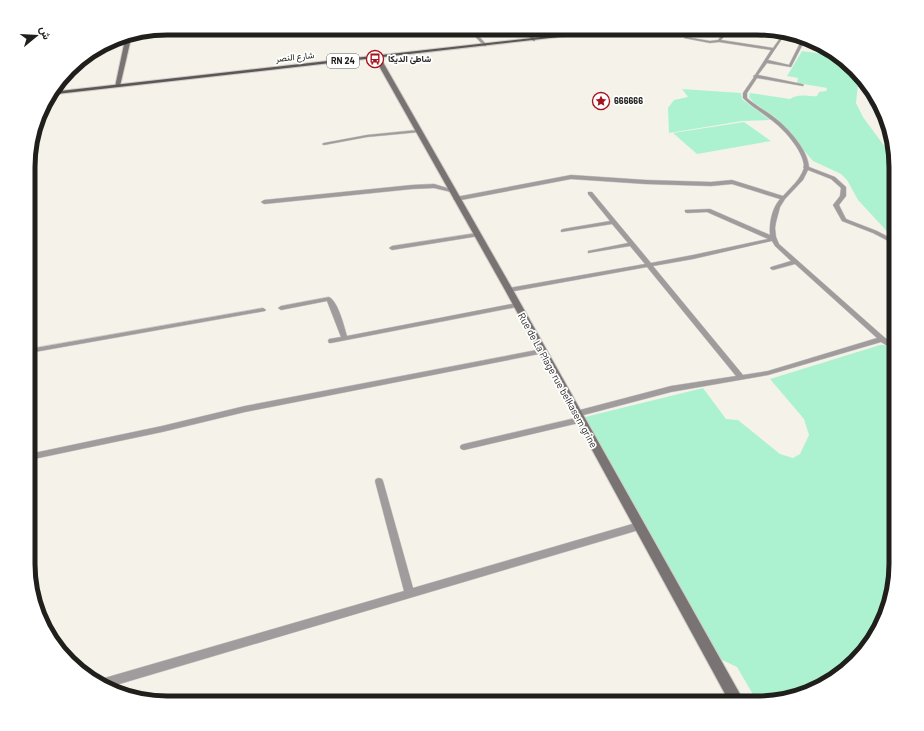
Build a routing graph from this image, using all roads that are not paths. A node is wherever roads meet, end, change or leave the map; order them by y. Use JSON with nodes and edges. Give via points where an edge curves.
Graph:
{"nodes":[{"id":1,"x":475,"y":35,"type":"edge"},
{"id":2,"x":529,"y":35,"type":"edge"},
{"id":3,"x":575,"y":35,"type":"edge"},
{"id":4,"x":723,"y":35,"type":"edge"},
{"id":5,"x":686,"y":38,"type":"dead end"},
{"id":6,"x":780,"y":38,"type":"edge"},
{"id":7,"x":534,"y":40,"type":"junction"},
{"id":8,"x":719,"y":41,"type":"junction"},
{"id":9,"x":127,"y":42,"type":"edge"},
{"id":10,"x":801,"y":43,"type":"edge"},
{"id":11,"x":485,"y":46,"type":"junction"},
{"id":12,"x":772,"y":49,"type":"junction"},
{"id":13,"x":377,"y":57,"type":"junction"},
{"id":14,"x":765,"y":61,"type":"junction"},
{"id":15,"x":755,"y":76,"type":"junction"},
{"id":16,"x":802,"y":85,"type":"dead end"},
{"id":17,"x":117,"y":86,"type":"junction"},
{"id":18,"x":58,"y":93,"type":"edge"},
{"id":19,"x":418,"y":131,"type":"junction"},
{"id":20,"x":324,"y":144,"type":"dead end"},
{"id":21,"x":805,"y":167,"type":"junction"},
{"id":22,"x":590,"y":193,"type":"dead end"},
{"id":23,"x":453,"y":194,"type":"junction"},
{"id":24,"x":784,"y":198,"type":"junction"},
{"id":25,"x":264,"y":202,"type":"dead end"},
{"id":26,"x":687,"y":211,"type":"dead end"},
{"id":27,"x":613,"y":222,"type":"junction"},
{"id":28,"x":563,"y":231,"type":"dead end"},
{"id":29,"x":477,"y":235,"type":"junction"},
{"id":30,"x":774,"y":239,"type":"junction"},
{"id":31,"x":889,"y":240,"type":"edge"},
{"id":32,"x":631,"y":244,"type":"junction"},
{"id":33,"x":392,"y":248,"type":"dead end"},
{"id":34,"x":590,"y":252,"type":"dead end"},
{"id":35,"x":795,"y":262,"type":"junction"},
{"id":36,"x":649,"y":266,"type":"junction"},
{"id":37,"x":773,"y":268,"type":"dead end"},
{"id":38,"x":509,"y":290,"type":"junction"},
{"id":39,"x":517,"y":305,"type":"junction"},
{"id":40,"x":281,"y":308,"type":"dead end"},
{"id":41,"x":262,"y":310,"type":"dead end"},
{"id":42,"x":345,"y":339,"type":"junction"},
{"id":43,"x":882,"y":339,"type":"junction"},
{"id":44,"x":331,"y":341,"type":"dead end"},
{"id":45,"x":889,"y":344,"type":"edge"},
{"id":46,"x":35,"y":351,"type":"edge"},
{"id":47,"x":542,"y":351,"type":"junction"},
{"id":48,"x":741,"y":378,"type":"junction"},
{"id":49,"x":578,"y":417,"type":"junction"},
{"id":50,"x":464,"y":447,"type":"dead end"},
{"id":51,"x":35,"y":456,"type":"edge"},
{"id":52,"x":379,"y":482,"type":"dead end"},
{"id":53,"x":639,"y":526,"type":"junction"},
{"id":54,"x":410,"y":594,"type":"junction"},
{"id":55,"x":109,"y":682,"type":"edge"},
{"id":56,"x":734,"y":696,"type":"edge"}],
"edges":[{"from":1,"to":11,"type":"street"},
{"from":2,"to":7,"type":"street"},
{"from":3,"to":7,"type":"main road","name":"شارع النصر","number":"RN 24"},
{"from":4,"to":8,"type":"street"},
{"from":5,"to":8,"type":"street"},
{"from":6,"to":12,"type":"street"},
{"from":7,"to":11,"type":"main road","name":"شارع النصر","number":"RN 24"},
{"from":8,"to":12,"type":"street"},
{"from":9,"to":17,"type":"street"},
{"from":10,"to":14,"type":"street","via":[[790,66]]},
{"from":11,"to":13,"type":"main road","name":"شارع النصر","number":"RN 24"},
{"from":12,"to":14,"type":"street"},
{"from":13,"to":17,"type":"main road","name":"شارع النصر","number":"RN 24"},
{"from":13,"to":19,"type":"street","name":"Rue de La Plage rue belkasem grine"},
{"from":14,"to":15,"type":"street"},
{"from":15,"to":16,"type":"street"},
{"from":15,"to":21,"type":"street","via":[[745,93],[745,98],[782,128],[800,150],[806,162]]},
{"from":17,"to":18,"type":"main road","name":"شارع النصر","number":"RN 24"},
{"from":19,"to":20,"type":"street"},
{"from":19,"to":23,"type":"street","name":"Rue de La Plage rue belkasem grine"},
{"from":21,"to":24,"type":"street","via":[[800,180]]},
{"from":21,"to":31,"type":"street","via":[[833,178],[844,188],[843,196],[836,205],[844,220]]},
{"from":22,"to":27,"type":"street"},
{"from":23,"to":24,"type":"street","via":[[571,177],[710,184],[732,182]]},
{"from":23,"to":25,"type":"street","via":[[434,186]]},
{"from":23,"to":29,"type":"street","name":"Rue de La Plage rue belkasem grine"},
{"from":24,"to":30,"type":"street","via":[[774,216]]},
{"from":26,"to":30,"type":"street","via":[[708,210]]},
{"from":27,"to":28,"type":"street"},
{"from":27,"to":32,"type":"street"},
{"from":29,"to":33,"type":"street"},
{"from":29,"to":38,"type":"street","name":"Rue de La Plage rue belkasem grine"},
{"from":30,"to":35,"type":"street","via":[[777,246]]},
{"from":30,"to":36,"type":"street"},
{"from":32,"to":34,"type":"street"},
{"from":32,"to":36,"type":"street"},
{"from":35,"to":37,"type":"street"},
{"from":35,"to":43,"type":"street"},
{"from":36,"to":38,"type":"street"},
{"from":36,"to":48,"type":"street"},
{"from":38,"to":39,"type":"street","name":"Rue de La Plage rue belkasem grine"},
{"from":39,"to":42,"type":"street"},
{"from":39,"to":47,"type":"street","name":"Rue de La Plage rue belkasem grine"},
{"from":40,"to":42,"type":"street","via":[[329,299]]},
{"from":41,"to":46,"type":"street"},
{"from":42,"to":44,"type":"street"},
{"from":43,"to":45,"type":"street"},
{"from":43,"to":48,"type":"street","via":[[768,373]]},
{"from":47,"to":49,"type":"street","name":"Rue de La Plage rue belkasem grine"},
{"from":47,"to":51,"type":"street","via":[[245,409]]},
{"from":48,"to":49,"type":"street","via":[[671,389]]},
{"from":49,"to":50,"type":"street"},
{"from":49,"to":53,"type":"street","name":"Rue de La Plage rue belkasem grine"},
{"from":52,"to":54,"type":"street"},
{"from":53,"to":54,"type":"street"},
{"from":53,"to":56,"type":"street","name":"Rue de La Plage rue belkasem grine"},
{"from":54,"to":55,"type":"street"}]}
